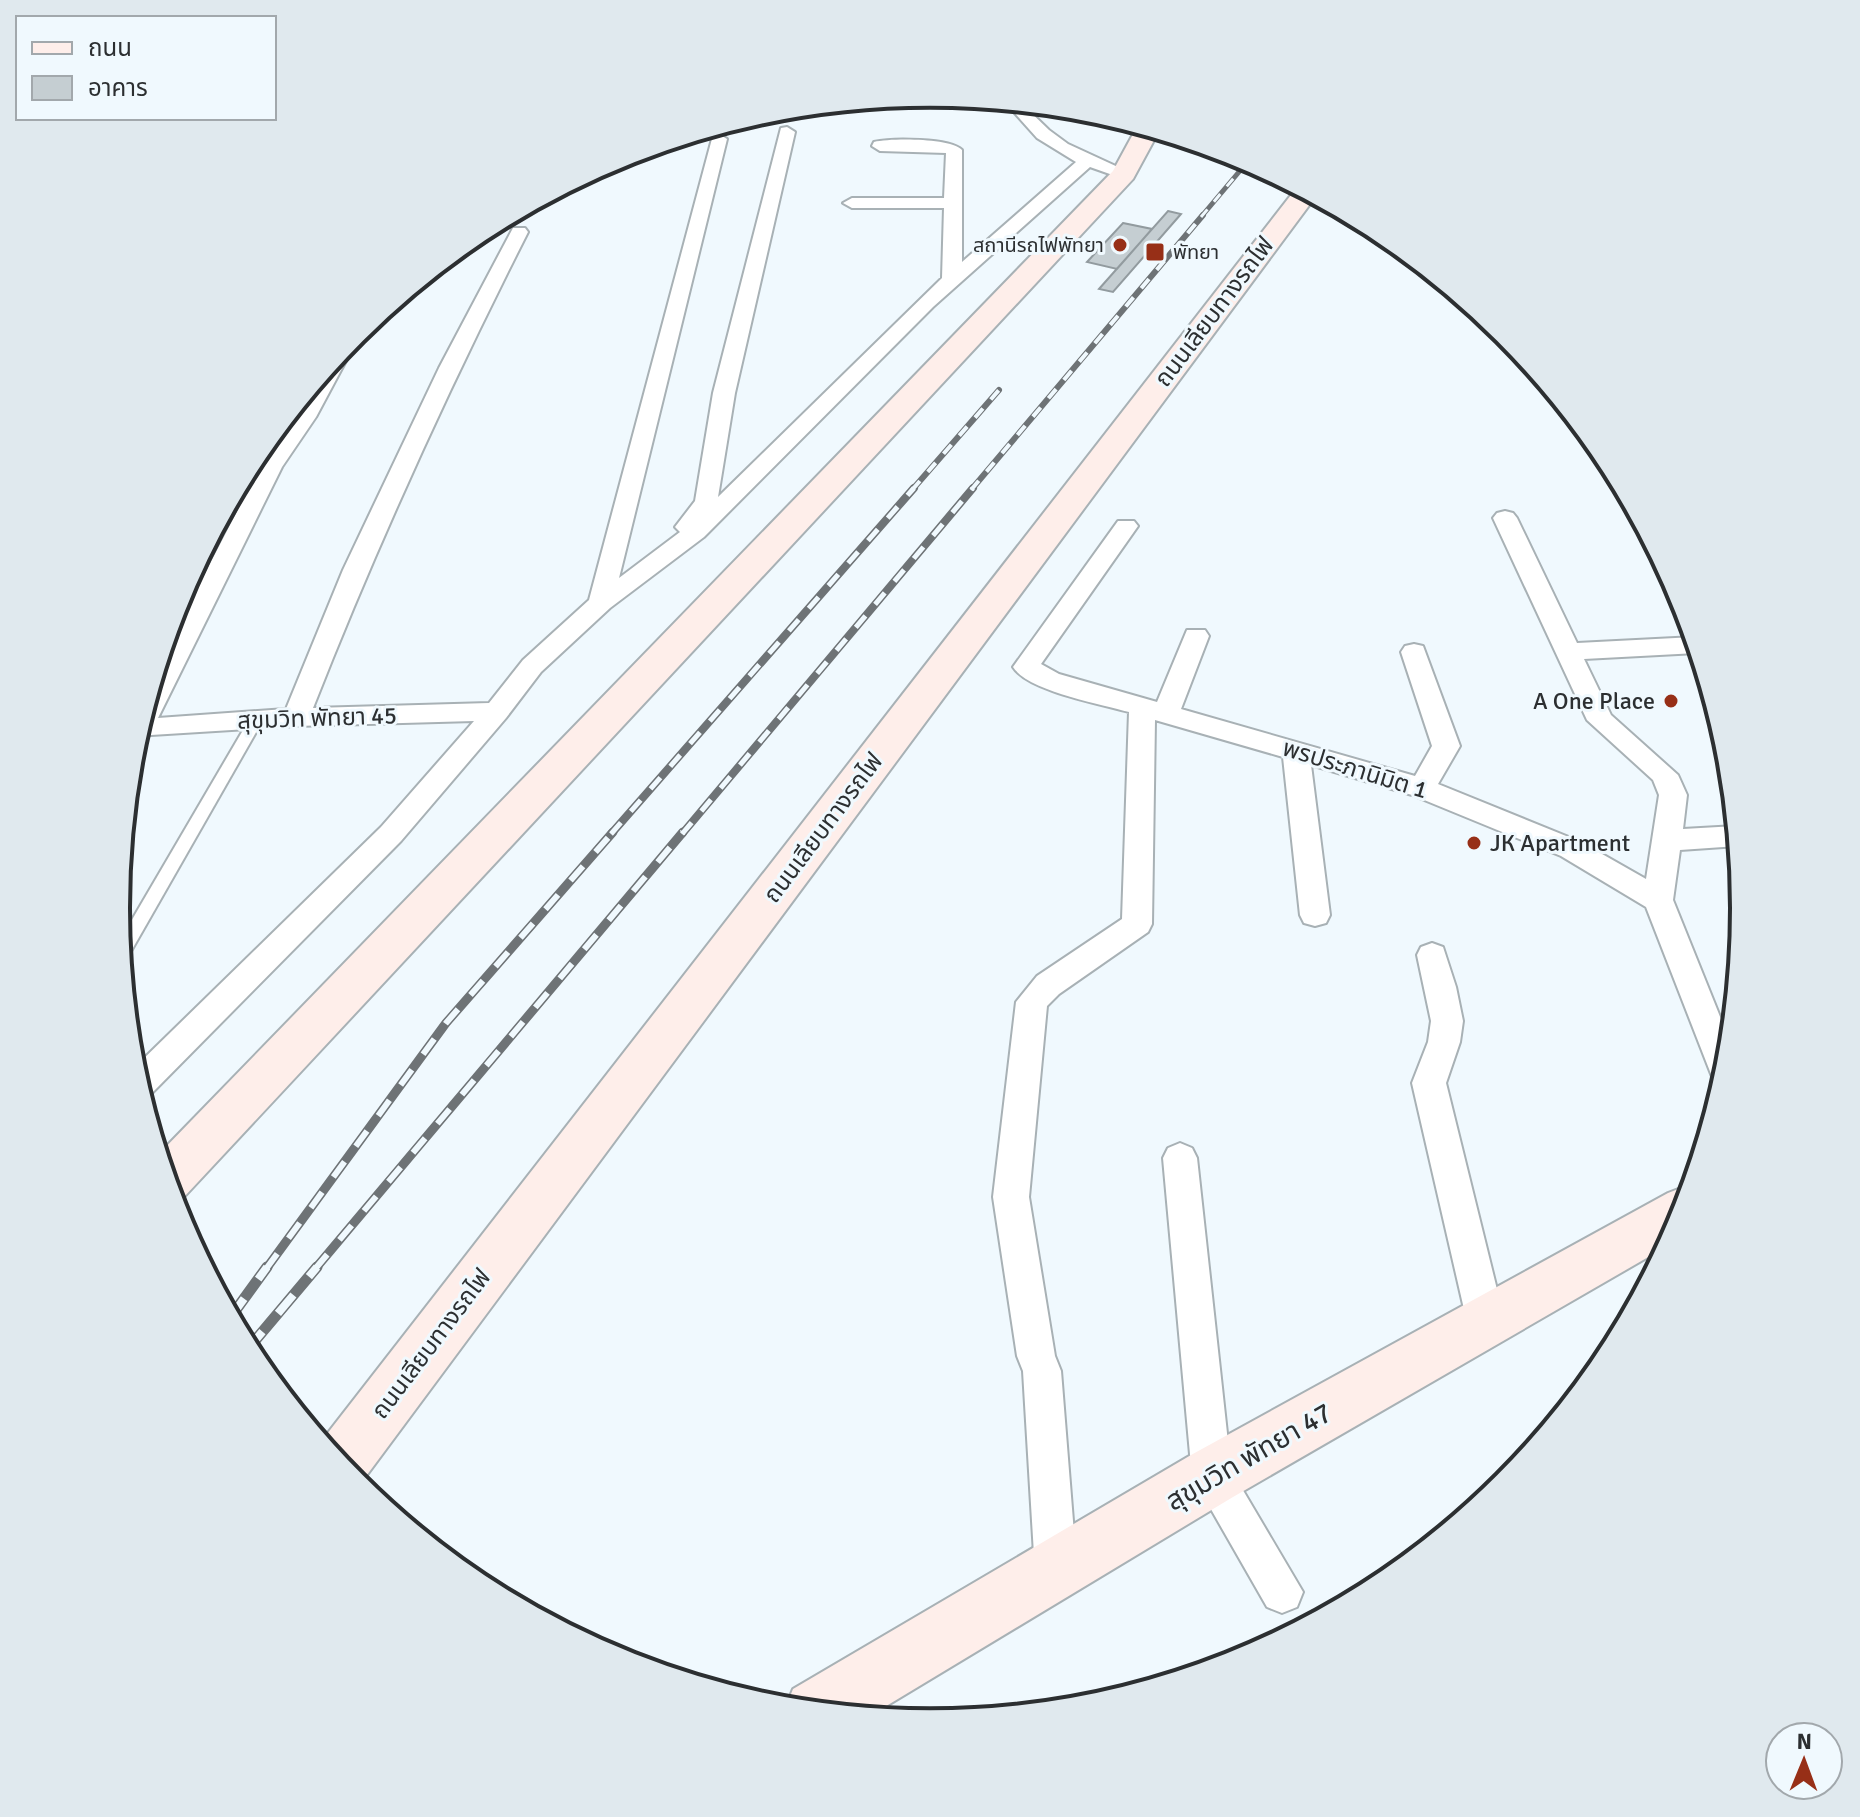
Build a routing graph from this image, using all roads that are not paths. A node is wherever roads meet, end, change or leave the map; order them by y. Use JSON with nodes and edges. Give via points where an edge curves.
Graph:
{"nodes":[{"id":1,"x":1023,"y":114,"type":"edge"},
{"id":2,"x":787,"y":132,"type":"dead end"},
{"id":3,"x":1143,"y":137,"type":"edge"},
{"id":4,"x":719,"y":139,"type":"dead end"},
{"id":5,"x":880,"y":146,"type":"dead end"},
{"id":6,"x":1087,"y":161,"type":"junction"},
{"id":7,"x":1124,"y":174,"type":"junction"},
{"id":8,"x":1300,"y":200,"type":"edge"},
{"id":9,"x":852,"y":203,"type":"dead end"},
{"id":10,"x":952,"y":203,"type":"junction"},
{"id":11,"x":519,"y":232,"type":"dead end"},
{"id":12,"x":952,"y":280,"type":"junction"},
{"id":13,"x":318,"y":393,"type":"edge"},
{"id":14,"x":1505,"y":518,"type":"dead end"},
{"id":15,"x":1126,"y":526,"type":"dead end"},
{"id":16,"x":611,"y":596,"type":"junction"},
{"id":17,"x":1196,"y":636,"type":"dead end"},
{"id":18,"x":1686,"y":646,"type":"edge"},
{"id":19,"x":1414,"y":652,"type":"dead end"},
{"id":20,"x":1566,"y":652,"type":"junction"},
{"id":21,"x":165,"y":676,"type":"edge"},
{"id":22,"x":1154,"y":710,"type":"junction"},
{"id":23,"x":497,"y":712,"type":"junction"},
{"id":24,"x":296,"y":717,"type":"junction"},
{"id":25,"x":256,"y":720,"type":"junction"},
{"id":26,"x":151,"y":727,"type":"edge"},
{"id":27,"x":1296,"y":751,"type":"junction"},
{"id":28,"x":1422,"y":788,"type":"junction"},
{"id":29,"x":1727,"y":837,"type":"edge"},
{"id":30,"x":1666,"y":840,"type":"junction"},
{"id":31,"x":1658,"y":900,"type":"junction"},
{"id":32,"x":1315,"y":915,"type":"dead end"},
{"id":33,"x":131,"y":937,"type":"edge"},
{"id":34,"x":1432,"y":955,"type":"dead end"},
{"id":35,"x":1718,"y":1050,"type":"edge"},
{"id":36,"x":147,"y":1076,"type":"edge"},
{"id":37,"x":1180,"y":1158,"type":"dead end"},
{"id":38,"x":174,"y":1172,"type":"edge"},
{"id":39,"x":1663,"y":1231,"type":"edge"},
{"id":40,"x":1486,"y":1322,"type":"junction"},
{"id":41,"x":347,"y":1456,"type":"edge"},
{"id":42,"x":1212,"y":1476,"type":"junction"},
{"id":43,"x":1056,"y":1571,"type":"junction"},
{"id":44,"x":1282,"y":1592,"type":"dead end"},
{"id":45,"x":832,"y":1703,"type":"edge"}],
"edges":[{"from":1,"to":6,"type":"street","via":[[1044,135]]},
{"from":2,"to":16,"type":"street","via":[[724,393],[706,501],[693,521]]},
{"from":3,"to":7,"type":"street"},
{"from":4,"to":16,"type":"street","via":[[616,536]]},
{"from":5,"to":10,"type":"street","via":[[952,148]]},
{"from":6,"to":7,"type":"street"},
{"from":6,"to":12,"type":"street"},
{"from":7,"to":38,"type":"street"},
{"from":8,"to":41,"type":"street","name":"ถนนเลียบทางรถไฟ"},
{"from":9,"to":10,"type":"street"},
{"from":10,"to":12,"type":"street"},
{"from":11,"to":24,"type":"street","via":[[355,570]]},
{"from":12,"to":16,"type":"street","via":[[696,532]]},
{"from":13,"to":21,"type":"street","via":[[271,467]]},
{"from":14,"to":20,"type":"street"},
{"from":15,"to":22,"type":"street","name":"พรประภานิมิต 1","via":[[1026,667],[1050,680]]},
{"from":16,"to":23,"type":"street","via":[[532,666]]},
{"from":17,"to":22,"type":"street"},
{"from":18,"to":20,"type":"street"},
{"from":19,"to":28,"type":"street","via":[[1446,746]]},
{"from":20,"to":30,"type":"street","via":[[1600,720],[1664,775],[1673,795]]},
{"from":22,"to":27,"type":"street","name":"พรประภานิมิต 1"},
{"from":22,"to":43,"type":"street","via":[[1137,924],[1048,985],[1032,1002],[1015,1136],[1011,1197],[1042,1371]]},
{"from":23,"to":24,"type":"street","name":"สุขุมวิท พัทยา 45"},
{"from":23,"to":36,"type":"street","via":[[391,834]]},
{"from":24,"to":25,"type":"street","name":"สุขุมวิท พัทยา 45"},
{"from":25,"to":26,"type":"street","name":"สุขุมวิท พัทยา 45"},
{"from":25,"to":33,"type":"lane"},
{"from":27,"to":28,"type":"street","name":"พรประภานิมิต 1"},
{"from":27,"to":32,"type":"street"},
{"from":28,"to":31,"type":"street","name":"พรประภานิมิต 1","via":[[1571,849]]},
{"from":29,"to":30,"type":"street"},
{"from":30,"to":31,"type":"street"},
{"from":31,"to":35,"type":"street"},
{"from":34,"to":40,"type":"street","via":[[1446,1021],[1429,1083]]},
{"from":37,"to":42,"type":"street"},
{"from":39,"to":40,"type":"street","name":"สุขุมวิท พัทยา 47"},
{"from":40,"to":42,"type":"street","name":"สุขุมวิท พัทยา 47"},
{"from":42,"to":43,"type":"street","name":"สุขุมวิท พัทยา 47"},
{"from":42,"to":44,"type":"street"},
{"from":43,"to":45,"type":"street","name":"สุขุมวิท พัทยา 47"}]}
